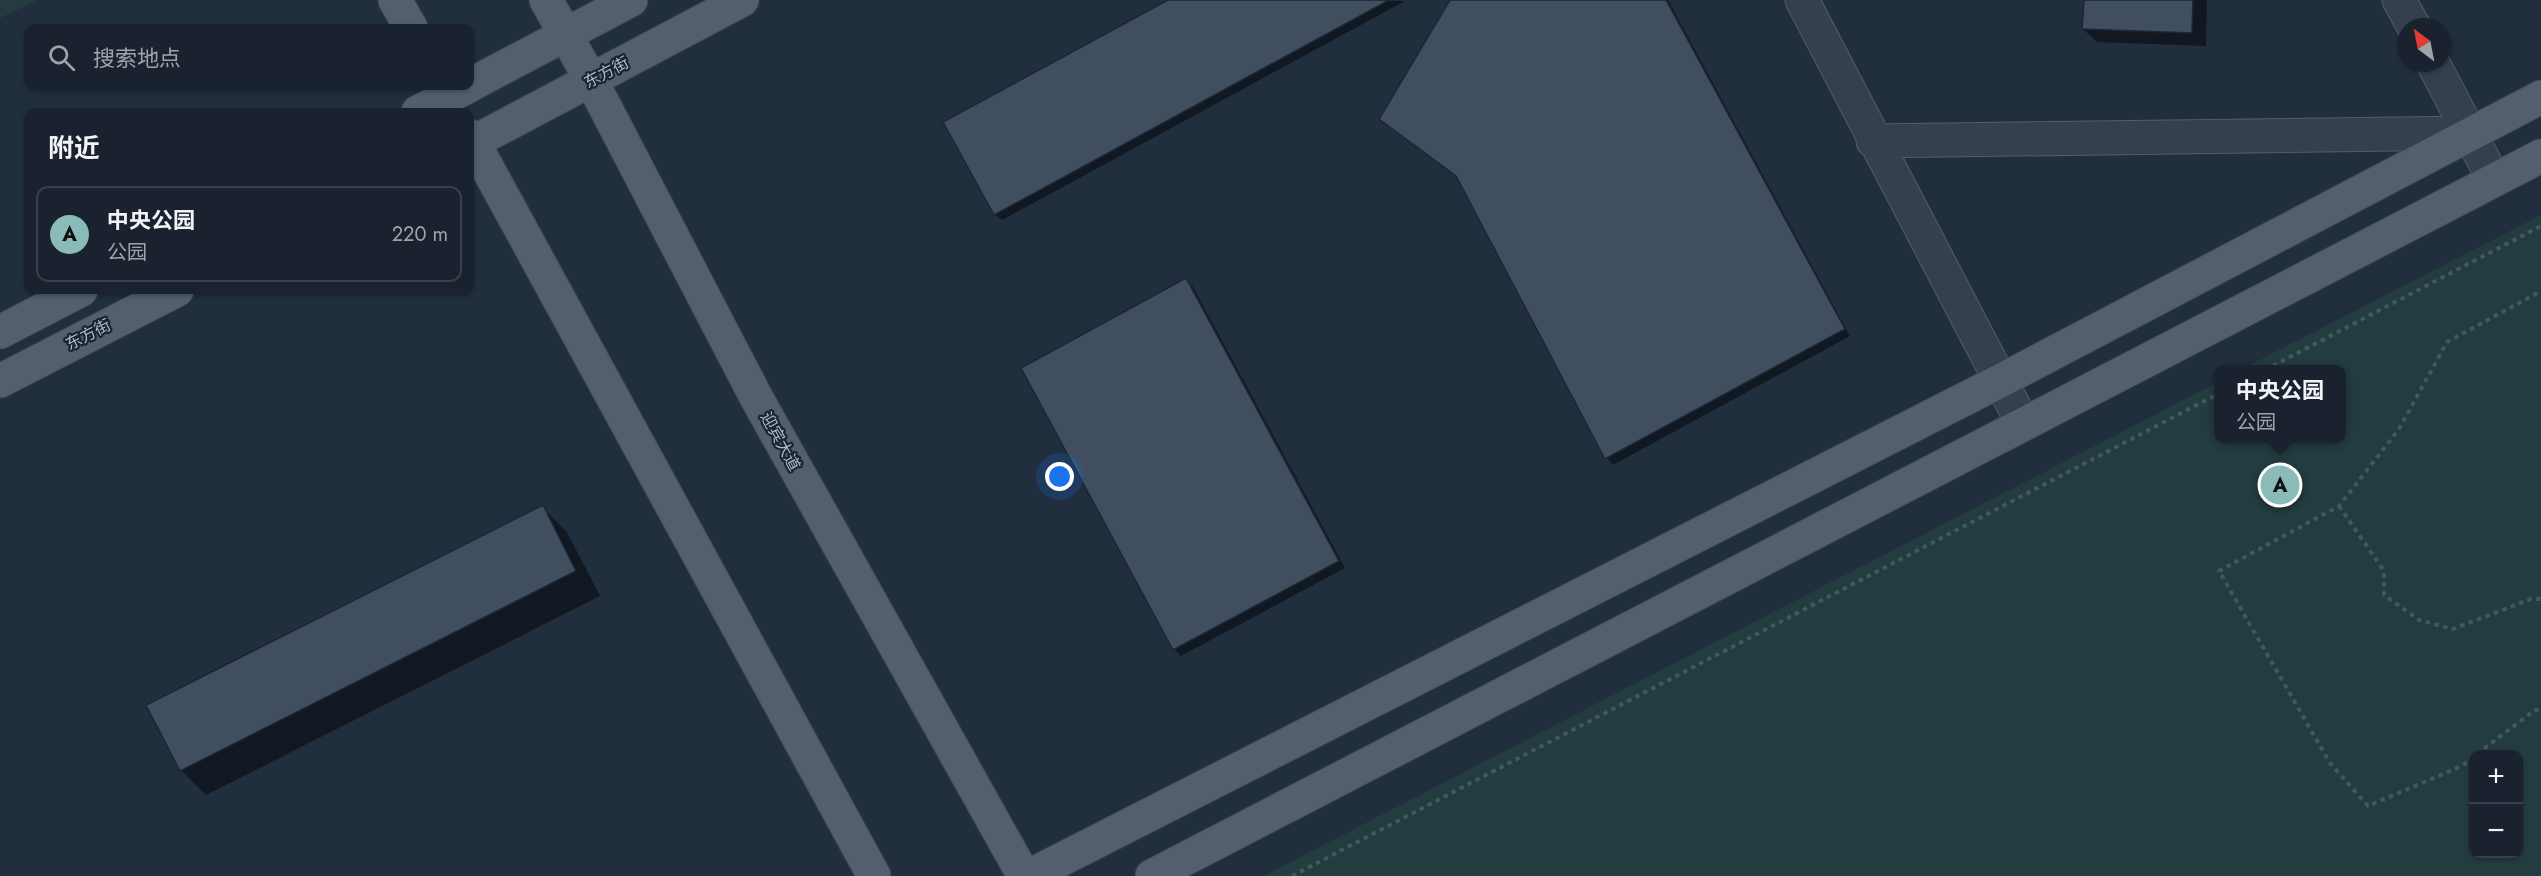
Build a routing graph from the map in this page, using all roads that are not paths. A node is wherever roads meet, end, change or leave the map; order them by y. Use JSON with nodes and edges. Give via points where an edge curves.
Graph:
{"nodes":[{"id":1,"x":395,"y":0,"type":"edge"},
{"id":2,"x":546,"y":0,"type":"edge"},
{"id":3,"x":631,"y":0,"type":"edge"},
{"id":4,"x":742,"y":0,"type":"edge"},
{"id":5,"x":1802,"y":0,"type":"edge"},
{"id":6,"x":2399,"y":0,"type":"edge"},
{"id":7,"x":2409,"y":18,"type":"edge"},
{"id":8,"x":409,"y":24,"type":"edge"},
{"id":9,"x":565,"y":34,"type":"junction"},
{"id":10,"x":2438,"y":72,"type":"edge"},
{"id":11,"x":591,"y":80,"type":"junction"},
{"id":12,"x":474,"y":84,"type":"edge"},
{"id":13,"x":457,"y":93,"type":"edge"},
{"id":14,"x":2541,"y":97,"type":"edge"},
{"id":15,"x":426,"y":108,"type":"edge"},
{"id":16,"x":2472,"y":133,"type":"junction"},
{"id":17,"x":474,"y":139,"type":"edge"},
{"id":18,"x":1873,"y":141,"type":"junction"},
{"id":19,"x":474,"y":146,"type":"edge"},
{"id":20,"x":2541,"y":156,"type":"edge"},
{"id":21,"x":2494,"y":180,"type":"junction"},
{"id":22,"x":73,"y":294,"type":"edge"},
{"id":23,"x":169,"y":294,"type":"edge"},
{"id":24,"x":0,"y":332,"type":"edge"},
{"id":25,"x":0,"y":381,"type":"edge"},
{"id":26,"x":2000,"y":381,"type":"junction"},
{"id":27,"x":2023,"y":424,"type":"junction"},
{"id":28,"x":874,"y":876,"type":"edge"},
{"id":29,"x":1024,"y":876,"type":"edge"},
{"id":30,"x":1029,"y":876,"type":"edge"},
{"id":31,"x":1152,"y":876,"type":"edge"}],
"edges":[{"from":1,"to":8,"type":"main road"},
{"from":2,"to":9,"type":"main road","name":"迎宾大道"},
{"from":3,"to":9,"type":"main road"},
{"from":4,"to":11,"type":"main road","name":"东方街"},
{"from":5,"to":18,"type":"street"},
{"from":6,"to":7,"type":"street"},
{"from":9,"to":11,"type":"main road","name":"迎宾大道"},
{"from":9,"to":12,"type":"main road"},
{"from":10,"to":16,"type":"street"},
{"from":11,"to":17,"type":"main road","name":"东方街"},
{"from":11,"to":29,"type":"main road","name":"迎宾大道","via":[[756,397]]},
{"from":13,"to":15,"type":"main road"},
{"from":14,"to":16,"type":"main road"},
{"from":16,"to":18,"type":"street"},
{"from":16,"to":21,"type":"street"},
{"from":16,"to":26,"type":"main road"},
{"from":18,"to":26,"type":"street"},
{"from":19,"to":28,"type":"main road"},
{"from":20,"to":21,"type":"main road"},
{"from":21,"to":27,"type":"main road"},
{"from":22,"to":24,"type":"main road"},
{"from":23,"to":25,"type":"main road","name":"东方街"},
{"from":26,"to":27,"type":"street"},
{"from":26,"to":30,"type":"main road"},
{"from":27,"to":31,"type":"main road"}]}
